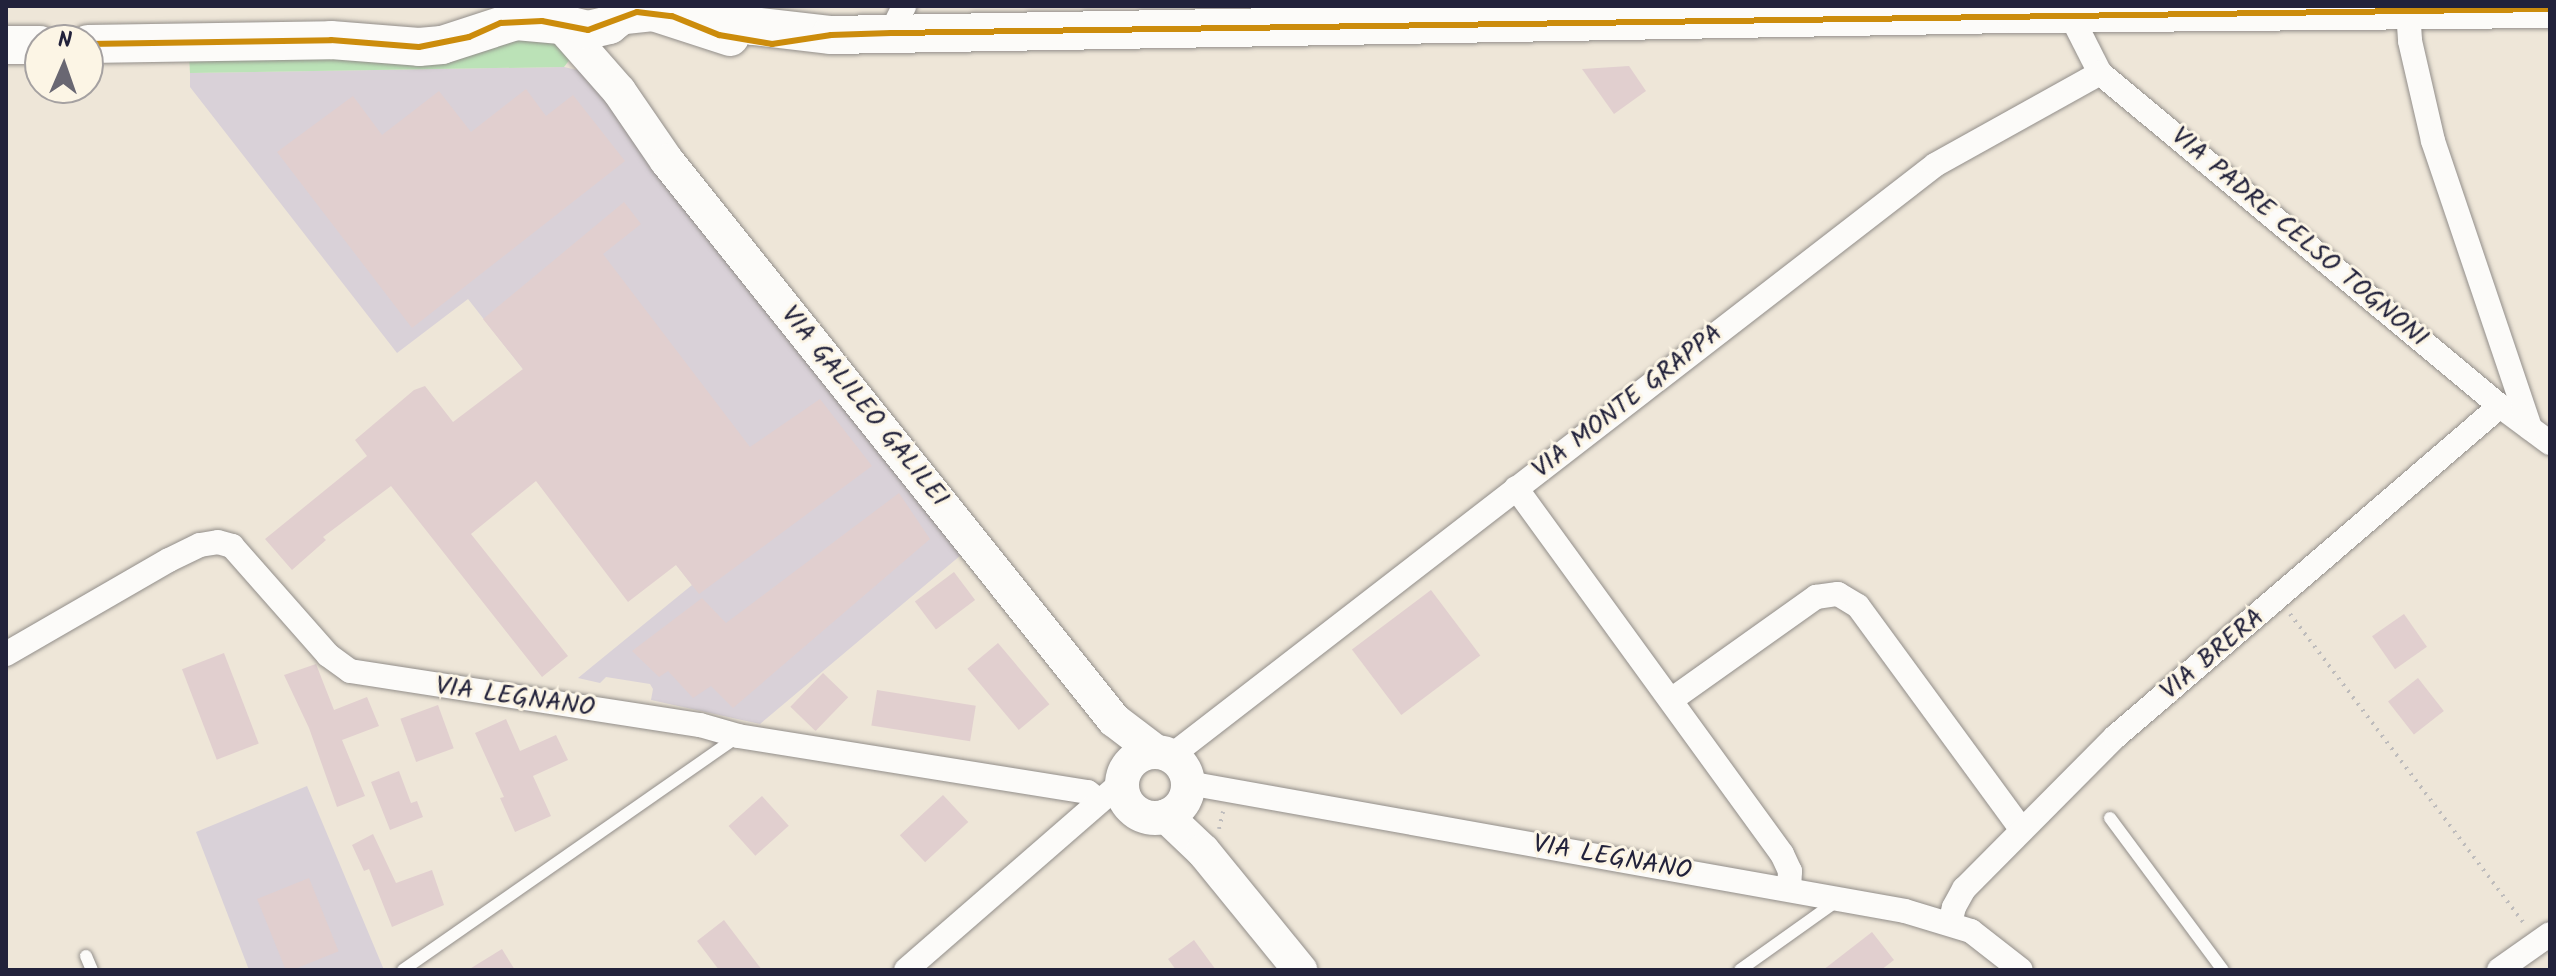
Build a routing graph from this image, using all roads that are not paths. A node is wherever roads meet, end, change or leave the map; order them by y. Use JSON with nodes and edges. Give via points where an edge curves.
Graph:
{"nodes":[{"id":1,"x":478,"y":6,"type":"edge"},
{"id":2,"x":520,"y":6,"type":"edge"},
{"id":3,"x":703,"y":6,"type":"edge"},
{"id":4,"x":2550,"y":9,"type":"edge"},
{"id":5,"x":2069,"y":10,"type":"edge"},
{"id":6,"x":2408,"y":11,"type":"junction"},
{"id":7,"x":626,"y":13,"type":"edge"},
{"id":8,"x":898,"y":19,"type":"edge"},
{"id":9,"x":561,"y":25,"type":"junction"},
{"id":10,"x":831,"y":35,"type":"junction"},
{"id":11,"x":369,"y":41,"type":"junction"},
{"id":12,"x":104,"y":44,"type":"edge"},
{"id":13,"x":2100,"y":73,"type":"junction"},
{"id":14,"x":619,"y":91,"type":"junction"},
{"id":15,"x":2500,"y":406,"type":"junction"},
{"id":16,"x":2530,"y":428,"type":"junction"},
{"id":17,"x":2550,"y":443,"type":"edge"},
{"id":18,"x":1516,"y":488,"type":"junction"},
{"id":19,"x":6,"y":654,"type":"edge"},
{"id":20,"x":1671,"y":700,"type":"junction"},
{"id":21,"x":738,"y":736,"type":"junction"},
{"id":22,"x":1152,"y":782,"type":"junction"},
{"id":23,"x":2110,"y":818,"type":"dead end"},
{"id":24,"x":2021,"y":829,"type":"junction"},
{"id":25,"x":1789,"y":889,"type":"junction"},
{"id":26,"x":1839,"y":899,"type":"junction"},
{"id":27,"x":1950,"y":923,"type":"junction"},
{"id":28,"x":2545,"y":938,"type":"edge"},
{"id":29,"x":86,"y":956,"type":"dead end"},
{"id":30,"x":92,"y":970,"type":"edge"},
{"id":31,"x":403,"y":970,"type":"edge"},
{"id":32,"x":906,"y":970,"type":"edge"},
{"id":33,"x":1300,"y":970,"type":"edge"},
{"id":34,"x":1740,"y":970,"type":"edge"},
{"id":35,"x":2021,"y":970,"type":"edge"},
{"id":36,"x":2223,"y":970,"type":"edge"},
{"id":37,"x":2499,"y":970,"type":"edge"}],
"edges":[{"from":1,"to":11,"type":"main road","via":[[430,33]]},
{"from":2,"to":9,"type":"main road"},
{"from":3,"to":10,"type":"main road","via":[[753,26]]},
{"from":4,"to":6,"type":"main road"},
{"from":5,"to":6,"type":"main road"},
{"from":5,"to":8,"type":"main road"},
{"from":5,"to":13,"type":"street","name":"VIA PADRE CELSO TOGNONI"},
{"from":6,"to":16,"type":"street","via":[[2433,141]]},
{"from":7,"to":9,"type":"main road","via":[[609,25],[588,30]]},
{"from":7,"to":10,"type":"main road","via":[[653,12],[749,42],[796,43]]},
{"from":7,"to":14,"type":"street","name":"VIA GALILEO GALILEI","via":[[606,48]]},
{"from":8,"to":10,"type":"main road"},
{"from":9,"to":11,"type":"main road","via":[[501,23],[469,37],[419,47]]},
{"from":9,"to":14,"type":"street","name":"VIA GALILEO GALILEI"},
{"from":11,"to":12,"type":"main road"},
{"from":13,"to":15,"type":"street","name":"VIA PADRE CELSO TOGNONI"},
{"from":13,"to":18,"type":"street","name":"VIA MONTE GRAPPA","via":[[1935,165]]},
{"from":14,"to":22,"type":"street","name":"VIA GALILEO GALILEI","via":[[667,161],[1114,720]]},
{"from":15,"to":16,"type":"street","name":"VIA PADRE CELSO TOGNONI"},
{"from":15,"to":24,"type":"street","name":"VIA BRERA","via":[[2115,737]]},
{"from":16,"to":17,"type":"street","name":"VIA PADRE CELSO TOGNONI"},
{"from":18,"to":20,"type":"street"},
{"from":18,"to":22,"type":"street","name":"VIA MONTE GRAPPA"},
{"from":19,"to":21,"type":"street","name":"VIA LEGNANO","via":[[169,560],[218,542],[232,546],[328,655],[350,671],[700,725]]},
{"from":20,"to":24,"type":"street","via":[[1816,597],[1838,594],[1858,606]]},
{"from":20,"to":25,"type":"street","via":[[1782,854],[1790,871]]},
{"from":21,"to":22,"type":"street","name":"VIA LEGNANO","via":[[1088,792]]},
{"from":21,"to":31,"type":"lane"},
{"from":22,"to":25,"type":"street","name":"VIA LEGNANO"},
{"from":22,"to":32,"type":"street","name":"VIA MONTE GRAPPA"},
{"from":22,"to":33,"type":"street","name":"VIA GALILEO GALILEI"},
{"from":23,"to":36,"type":"lane"},
{"from":24,"to":27,"type":"street","name":"VIA BRERA","via":[[1964,889]]},
{"from":25,"to":26,"type":"street","name":"VIA LEGNANO"},
{"from":26,"to":27,"type":"street","name":"VIA LEGNANO"},
{"from":26,"to":34,"type":"lane"},
{"from":27,"to":35,"type":"street","name":"VIA LEGNANO","via":[[1971,931]]},
{"from":28,"to":37,"type":"street"},
{"from":29,"to":30,"type":"lane"}]}
